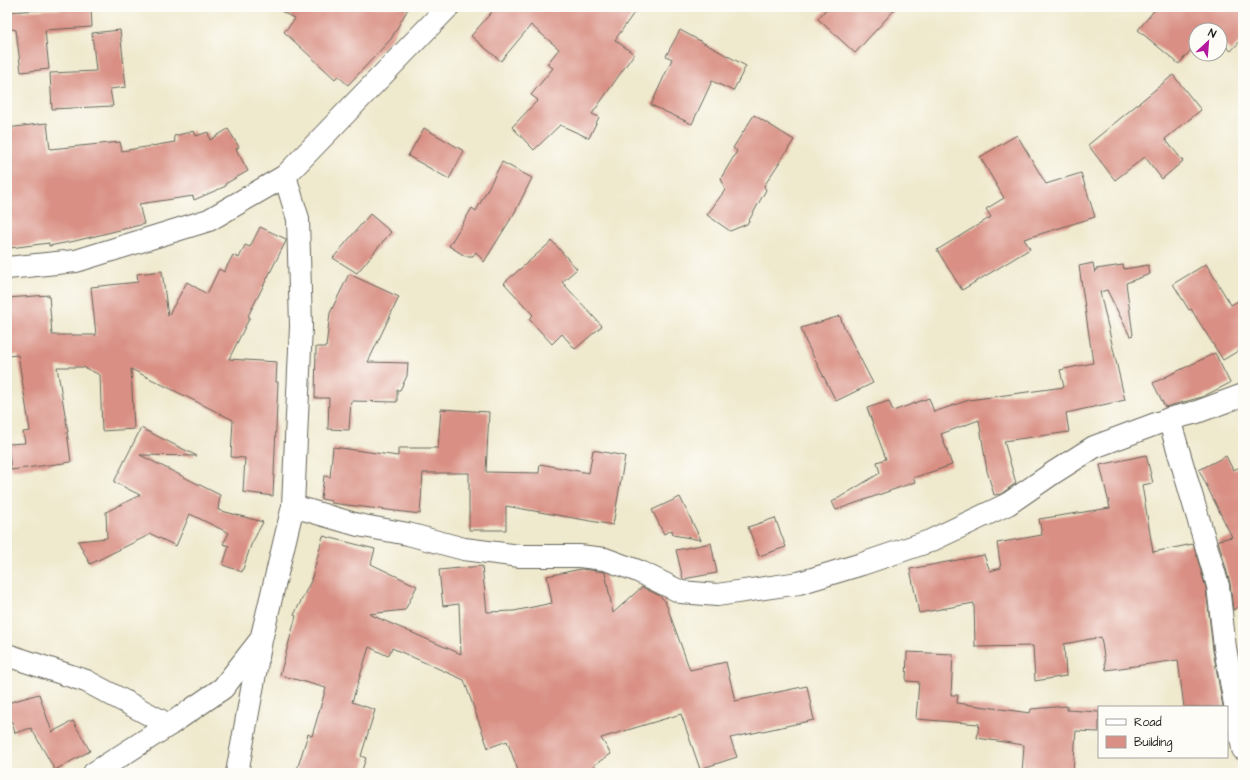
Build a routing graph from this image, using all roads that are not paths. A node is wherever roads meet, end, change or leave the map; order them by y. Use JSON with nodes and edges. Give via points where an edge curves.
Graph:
{"nodes":[{"id":1,"x":448,"y":7,"type":"edge"},
{"id":2,"x":285,"y":176,"type":"junction"},
{"id":3,"x":7,"y":268,"type":"edge"},
{"id":4,"x":1243,"y":395,"type":"edge"},
{"id":5,"x":1169,"y":419,"type":"junction"},
{"id":6,"x":293,"y":506,"type":"junction"},
{"id":7,"x":261,"y":640,"type":"junction"},
{"id":8,"x":7,"y":655,"type":"edge"},
{"id":9,"x":169,"y":725,"type":"junction"},
{"id":10,"x":1243,"y":748,"type":"edge"},
{"id":11,"x":94,"y":773,"type":"edge"},
{"id":12,"x":237,"y":773,"type":"edge"}],
"edges":[{"from":1,"to":2,"type":"street"},
{"from":2,"to":3,"type":"street","via":[[209,220],[76,261]]},
{"from":2,"to":6,"type":"street","via":[[298,219],[301,326]]},
{"from":4,"to":5,"type":"street"},
{"from":5,"to":6,"type":"street","via":[[1094,447],[1008,504],[930,541],[799,583],[717,595],[681,592],[638,571],[605,559],[579,556],[520,556],[464,549],[408,534],[358,525]]},
{"from":5,"to":10,"type":"street","via":[[1218,586],[1225,648]]},
{"from":6,"to":7,"type":"street"},
{"from":7,"to":9,"type":"street","via":[[223,688]]},
{"from":7,"to":12,"type":"street"},
{"from":8,"to":9,"type":"street","via":[[86,681]]},
{"from":9,"to":11,"type":"street"}]}
